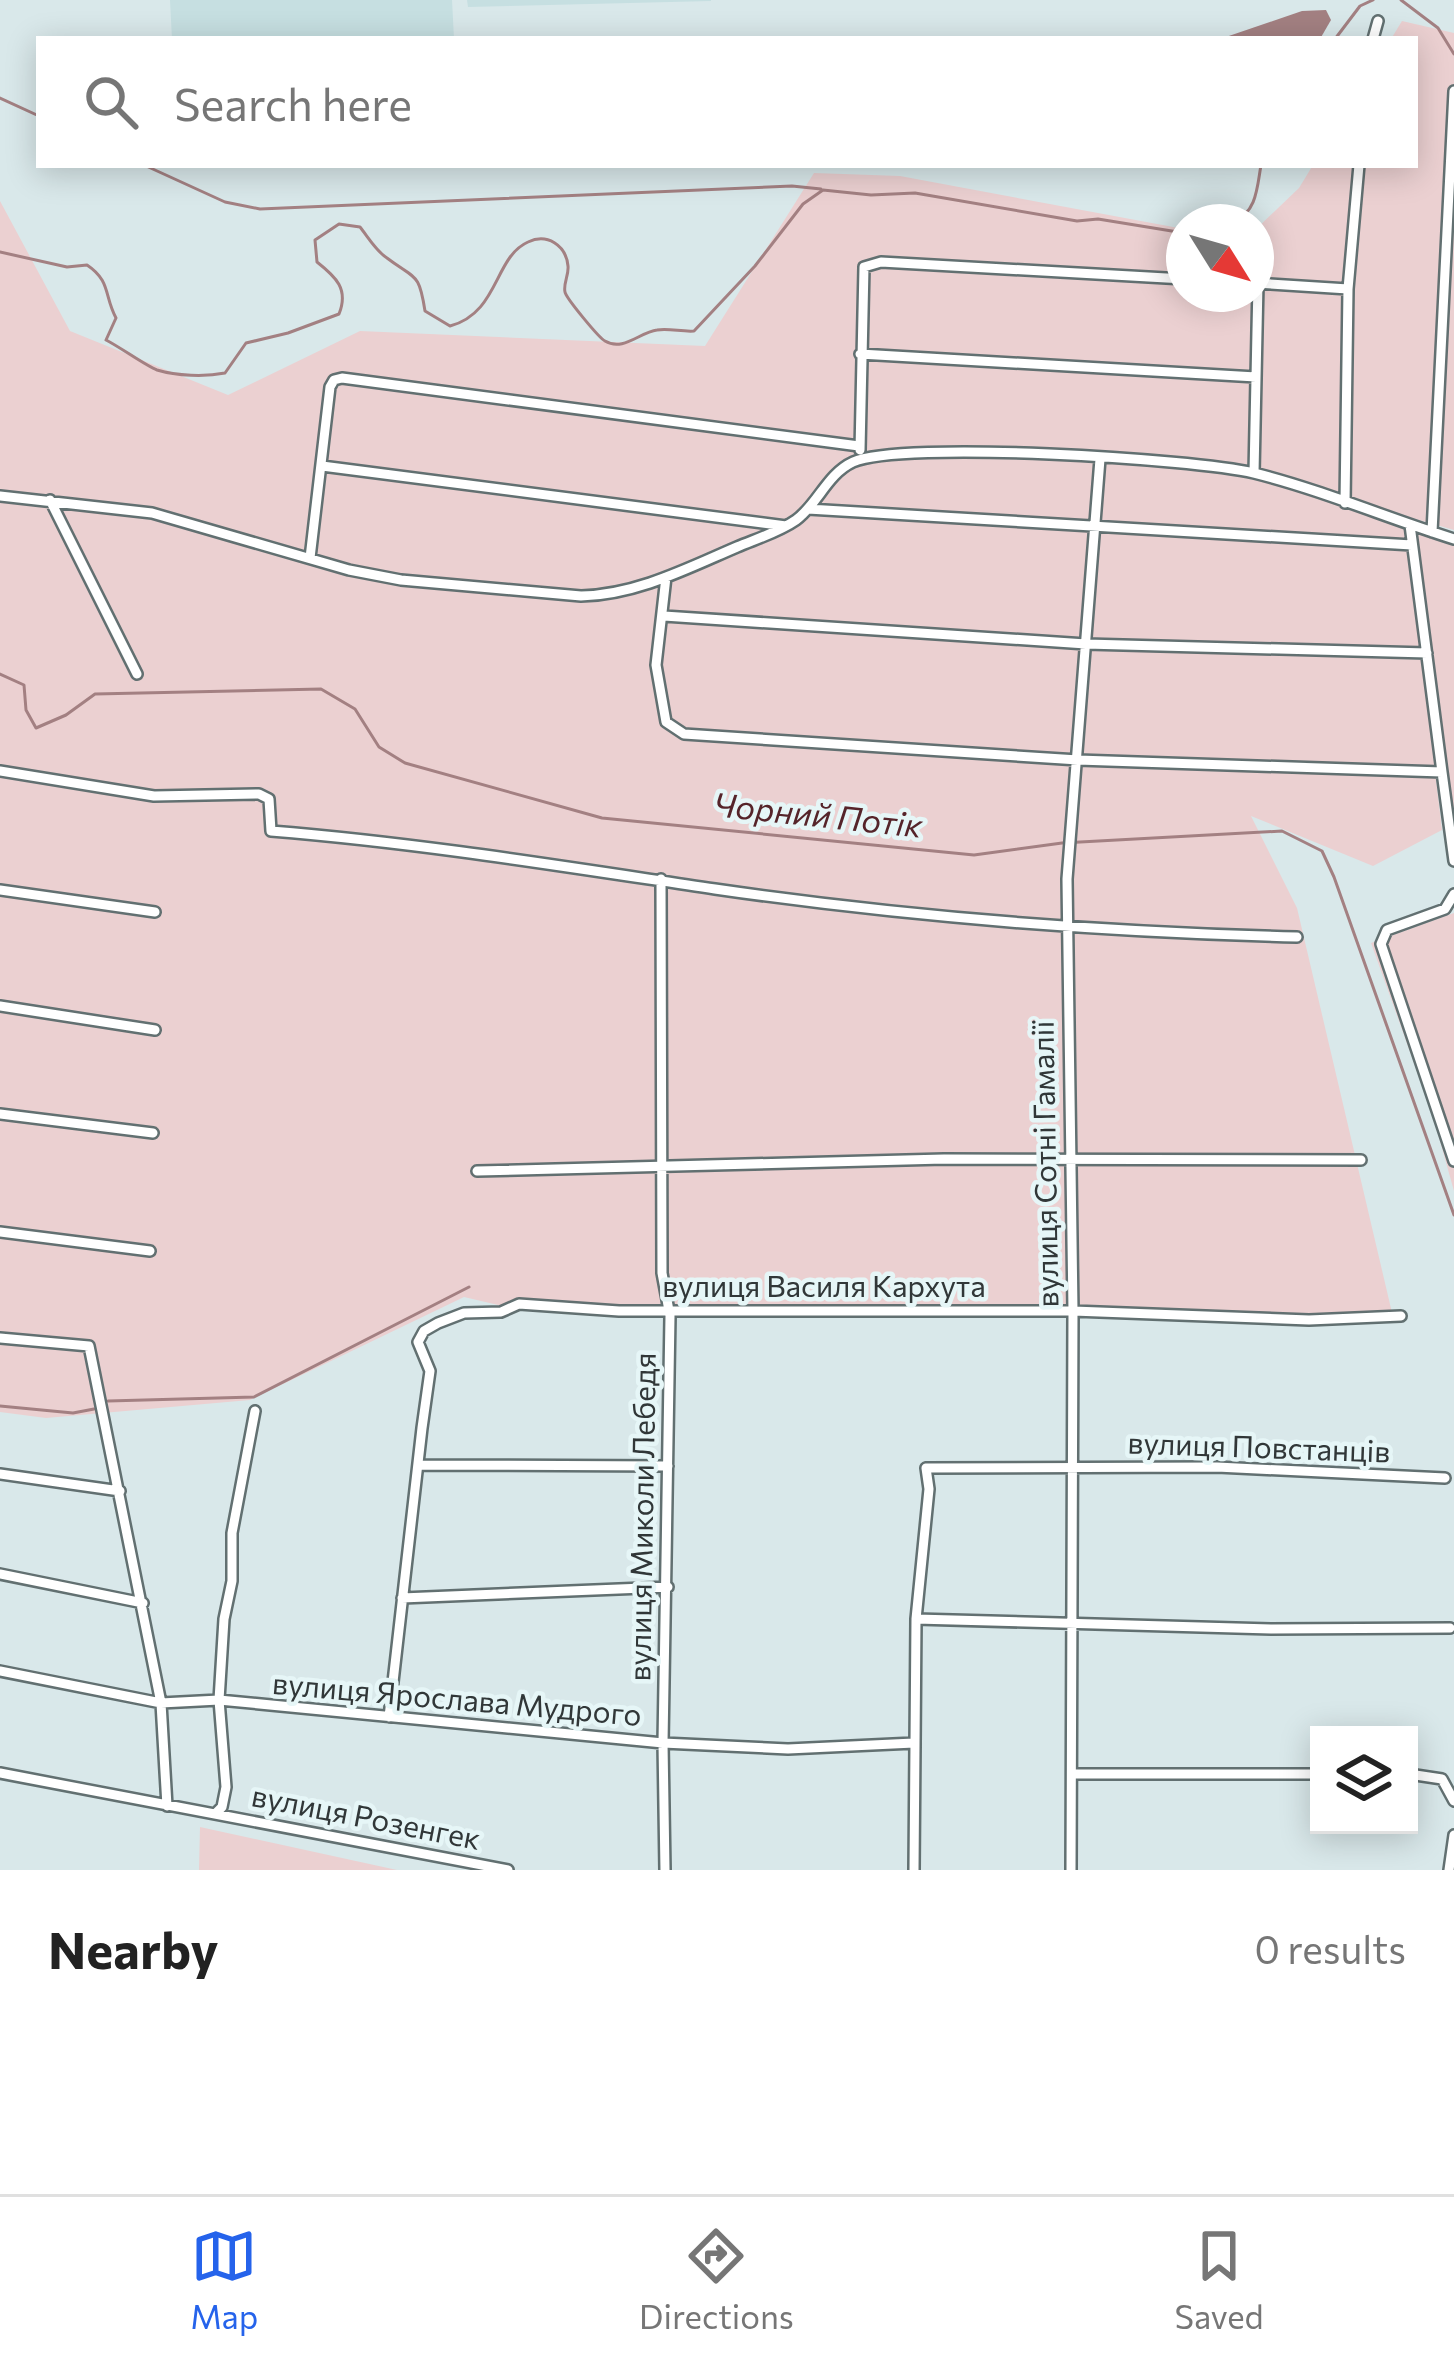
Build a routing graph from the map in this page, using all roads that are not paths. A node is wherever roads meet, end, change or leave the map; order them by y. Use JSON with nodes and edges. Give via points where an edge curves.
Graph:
{"nodes":[{"id":1,"x":1378,"y":21,"type":"dead end"},
{"id":2,"x":1374,"y":36,"type":"edge"},
{"id":3,"x":1454,"y":91,"type":"edge"},
{"id":4,"x":1359,"y":168,"type":"edge"},
{"id":5,"x":1166,"y":278,"type":"edge"},
{"id":6,"x":1274,"y":285,"type":"edge"},
{"id":7,"x":1348,"y":289,"type":"junction"},
{"id":8,"x":1257,"y":312,"type":"edge"},
{"id":9,"x":860,"y":354,"type":"junction"},
{"id":10,"x":1256,"y":377,"type":"junction"},
{"id":11,"x":859,"y":446,"type":"junction"},
{"id":12,"x":860,"y":459,"type":"junction"},
{"id":13,"x":1100,"y":459,"type":"junction"},
{"id":14,"x":322,"y":466,"type":"junction"},
{"id":15,"x":1254,"y":473,"type":"junction"},
{"id":16,"x":0,"y":496,"type":"edge"},
{"id":17,"x":50,"y":500,"type":"junction"},
{"id":18,"x":1345,"y":502,"type":"junction"},
{"id":19,"x":808,"y":508,"type":"junction"},
{"id":20,"x":1410,"y":525,"type":"junction"},
{"id":21,"x":786,"y":526,"type":"junction"},
{"id":22,"x":1095,"y":526,"type":"junction"},
{"id":23,"x":1432,"y":532,"type":"junction"},
{"id":24,"x":1454,"y":539,"type":"edge"},
{"id":25,"x":1412,"y":545,"type":"junction"},
{"id":26,"x":310,"y":558,"type":"junction"},
{"id":27,"x":666,"y":577,"type":"junction"},
{"id":28,"x":664,"y":616,"type":"junction"},
{"id":29,"x":1086,"y":644,"type":"junction"},
{"id":30,"x":1426,"y":653,"type":"junction"},
{"id":31,"x":137,"y":674,"type":"dead end"},
{"id":32,"x":1078,"y":760,"type":"junction"},
{"id":33,"x":0,"y":771,"type":"edge"},
{"id":34,"x":1442,"y":772,"type":"junction"},
{"id":35,"x":1454,"y":861,"type":"edge"},
{"id":36,"x":662,"y":879,"type":"junction"},
{"id":37,"x":0,"y":890,"type":"edge"},
{"id":38,"x":1454,"y":894,"type":"edge"},
{"id":39,"x":154,"y":912,"type":"dead end"},
{"id":40,"x":1066,"y":929,"type":"junction"},
{"id":41,"x":1298,"y":937,"type":"dead end"},
{"id":42,"x":0,"y":1006,"type":"edge"},
{"id":43,"x":155,"y":1030,"type":"dead end"},
{"id":44,"x":0,"y":1114,"type":"edge"},
{"id":45,"x":153,"y":1133,"type":"dead end"},
{"id":46,"x":1453,"y":1156,"type":"edge"},
{"id":47,"x":1071,"y":1160,"type":"junction"},
{"id":48,"x":1361,"y":1160,"type":"dead end"},
{"id":49,"x":663,"y":1166,"type":"junction"},
{"id":50,"x":477,"y":1171,"type":"dead end"},
{"id":51,"x":0,"y":1232,"type":"edge"},
{"id":52,"x":150,"y":1251,"type":"dead end"},
{"id":53,"x":669,"y":1310,"type":"junction"},
{"id":54,"x":1072,"y":1310,"type":"junction"},
{"id":55,"x":1401,"y":1316,"type":"dead end"},
{"id":56,"x":0,"y":1338,"type":"edge"},
{"id":57,"x":255,"y":1411,"type":"dead end"},
{"id":58,"x":419,"y":1466,"type":"junction"},
{"id":59,"x":668,"y":1466,"type":"junction"},
{"id":60,"x":1071,"y":1468,"type":"junction"},
{"id":61,"x":0,"y":1474,"type":"edge"},
{"id":62,"x":1445,"y":1478,"type":"dead end"},
{"id":63,"x":120,"y":1491,"type":"junction"},
{"id":64,"x":0,"y":1574,"type":"edge"},
{"id":65,"x":668,"y":1587,"type":"junction"},
{"id":66,"x":402,"y":1598,"type":"junction"},
{"id":67,"x":143,"y":1603,"type":"junction"},
{"id":68,"x":916,"y":1619,"type":"junction"},
{"id":69,"x":1073,"y":1623,"type":"junction"},
{"id":70,"x":1450,"y":1628,"type":"dead end"},
{"id":71,"x":0,"y":1671,"type":"edge"},
{"id":72,"x":219,"y":1700,"type":"junction"},
{"id":73,"x":161,"y":1703,"type":"junction"},
{"id":74,"x":389,"y":1718,"type":"junction"},
{"id":75,"x":663,"y":1743,"type":"junction"},
{"id":76,"x":914,"y":1743,"type":"junction"},
{"id":77,"x":0,"y":1773,"type":"edge"},
{"id":78,"x":1072,"y":1774,"type":"junction"},
{"id":79,"x":1310,"y":1774,"type":"edge"},
{"id":80,"x":1418,"y":1774,"type":"edge"},
{"id":81,"x":1454,"y":1801,"type":"edge"},
{"id":82,"x":167,"y":1806,"type":"junction"},
{"id":83,"x":215,"y":1814,"type":"junction"},
{"id":84,"x":1454,"y":1835,"type":"edge"},
{"id":85,"x":508,"y":1870,"type":"edge"},
{"id":86,"x":665,"y":1870,"type":"edge"},
{"id":87,"x":914,"y":1870,"type":"edge"},
{"id":88,"x":1071,"y":1870,"type":"edge"},
{"id":89,"x":1449,"y":1870,"type":"edge"}],
"edges":[{"from":1,"to":2,"type":"street"},
{"from":3,"to":23,"type":"street"},
{"from":4,"to":7,"type":"street"},
{"from":5,"to":9,"type":"street","via":[[881,262],[864,267]]},
{"from":6,"to":7,"type":"street"},
{"from":7,"to":18,"type":"street"},
{"from":8,"to":10,"type":"street"},
{"from":9,"to":10,"type":"street"},
{"from":9,"to":11,"type":"street"},
{"from":10,"to":15,"type":"street"},
{"from":11,"to":12,"type":"street"},
{"from":11,"to":14,"type":"street","via":[[342,378],[330,387]]},
{"from":12,"to":13,"type":"street"},
{"from":12,"to":19,"type":"street"},
{"from":13,"to":15,"type":"street"},
{"from":13,"to":22,"type":"street","name":"вулиця Сотні Гамалії"},
{"from":14,"to":21,"type":"street"},
{"from":14,"to":26,"type":"street"},
{"from":15,"to":18,"type":"street"},
{"from":16,"to":17,"type":"street"},
{"from":17,"to":26,"type":"street","via":[[172,518]]},
{"from":17,"to":31,"type":"street"},
{"from":18,"to":20,"type":"street"},
{"from":19,"to":21,"type":"street"},
{"from":19,"to":22,"type":"street"},
{"from":20,"to":23,"type":"street"},
{"from":20,"to":25,"type":"street"},
{"from":21,"to":27,"type":"street"},
{"from":22,"to":25,"type":"street"},
{"from":22,"to":29,"type":"street","name":"вулиця Сотні Гамалії"},
{"from":23,"to":24,"type":"street"},
{"from":25,"to":30,"type":"street"},
{"from":26,"to":27,"type":"street","via":[[400,580],[581,596]]},
{"from":27,"to":28,"type":"street"},
{"from":28,"to":29,"type":"street"},
{"from":28,"to":32,"type":"street","via":[[656,664],[675,732]]},
{"from":29,"to":30,"type":"street"},
{"from":29,"to":32,"type":"street","name":"вулиця Сотні Гамалії"},
{"from":30,"to":34,"type":"street"},
{"from":32,"to":34,"type":"street"},
{"from":32,"to":40,"type":"street","name":"вулиця Сотні Гамалії"},
{"from":33,"to":36,"type":"street","via":[[154,796],[259,794],[269,799],[271,831]]},
{"from":34,"to":35,"type":"street"},
{"from":36,"to":40,"type":"street"},
{"from":36,"to":49,"type":"street","name":"вулиця Миколи Лебедя"},
{"from":37,"to":39,"type":"street"},
{"from":38,"to":46,"type":"street","via":[[1438,914],[1387,930],[1381,944]]},
{"from":40,"to":41,"type":"street"},
{"from":40,"to":47,"type":"street","name":"вулиця Сотні Гамалії"},
{"from":42,"to":43,"type":"street"},
{"from":44,"to":45,"type":"street"},
{"from":47,"to":48,"type":"street"},
{"from":47,"to":49,"type":"street"},
{"from":47,"to":54,"type":"street","name":"вулиця Сотні Гамалії"},
{"from":49,"to":50,"type":"street"},
{"from":49,"to":53,"type":"street","name":"вулиця Миколи Лебедя"},
{"from":51,"to":52,"type":"street"},
{"from":53,"to":54,"type":"street","name":"вулиця Василя Кархута"},
{"from":53,"to":58,"type":"street","name":"вулиця Василя Кархута","via":[[519,1304],[428,1327],[418,1346],[430,1375]]},
{"from":53,"to":59,"type":"street","name":"вулиця Миколи Лебедя"},
{"from":54,"to":55,"type":"street","name":"вулиця Василя Кархута"},
{"from":54,"to":60,"type":"street","name":"вулиця Сотні Гамалії"},
{"from":56,"to":63,"type":"street","via":[[89,1346]]},
{"from":57,"to":72,"type":"street","via":[[232,1533]]},
{"from":58,"to":59,"type":"street"},
{"from":58,"to":66,"type":"street"},
{"from":59,"to":65,"type":"street","name":"вулиця Миколи Лебедя"},
{"from":60,"to":62,"type":"street","name":"вулиця Повстанців"},
{"from":60,"to":68,"type":"street","name":"вулиця Повстанців","via":[[926,1468]]},
{"from":60,"to":69,"type":"street","name":"вулиця Сотні Гамалії"},
{"from":61,"to":63,"type":"street"},
{"from":63,"to":67,"type":"street"},
{"from":64,"to":67,"type":"street"},
{"from":65,"to":66,"type":"street"},
{"from":65,"to":75,"type":"street","name":"вулиця Миколи Лебедя"},
{"from":66,"to":74,"type":"street"},
{"from":67,"to":73,"type":"street"},
{"from":68,"to":69,"type":"street"},
{"from":68,"to":76,"type":"street"},
{"from":69,"to":70,"type":"street"},
{"from":69,"to":78,"type":"street","name":"вулиця Сотні Гамалії"},
{"from":71,"to":73,"type":"street","name":"вулиця Ярослава Мудрого"},
{"from":72,"to":73,"type":"street","name":"вулиця Ярослава Мудрого"},
{"from":72,"to":74,"type":"street","name":"вулиця Ярослава Мудрого"},
{"from":72,"to":83,"type":"street","via":[[226,1787]]},
{"from":73,"to":82,"type":"street"},
{"from":74,"to":75,"type":"street","name":"вулиця Ярослава Мудрого"},
{"from":75,"to":76,"type":"street","name":"вулиця Ярослава Мудрого"},
{"from":75,"to":86,"type":"street","name":"вулиця Миколи Лебедя"},
{"from":76,"to":87,"type":"street"},
{"from":77,"to":82,"type":"street","name":"вулиця Розенгек"},
{"from":78,"to":79,"type":"street"},
{"from":78,"to":88,"type":"street","name":"вулиця Сотні Гамалії"},
{"from":80,"to":81,"type":"street","via":[[1446,1782]]},
{"from":82,"to":83,"type":"street","name":"вулиця Розенгек"},
{"from":83,"to":85,"type":"street","name":"вулиця Розенгек"},
{"from":84,"to":89,"type":"street"}]}
